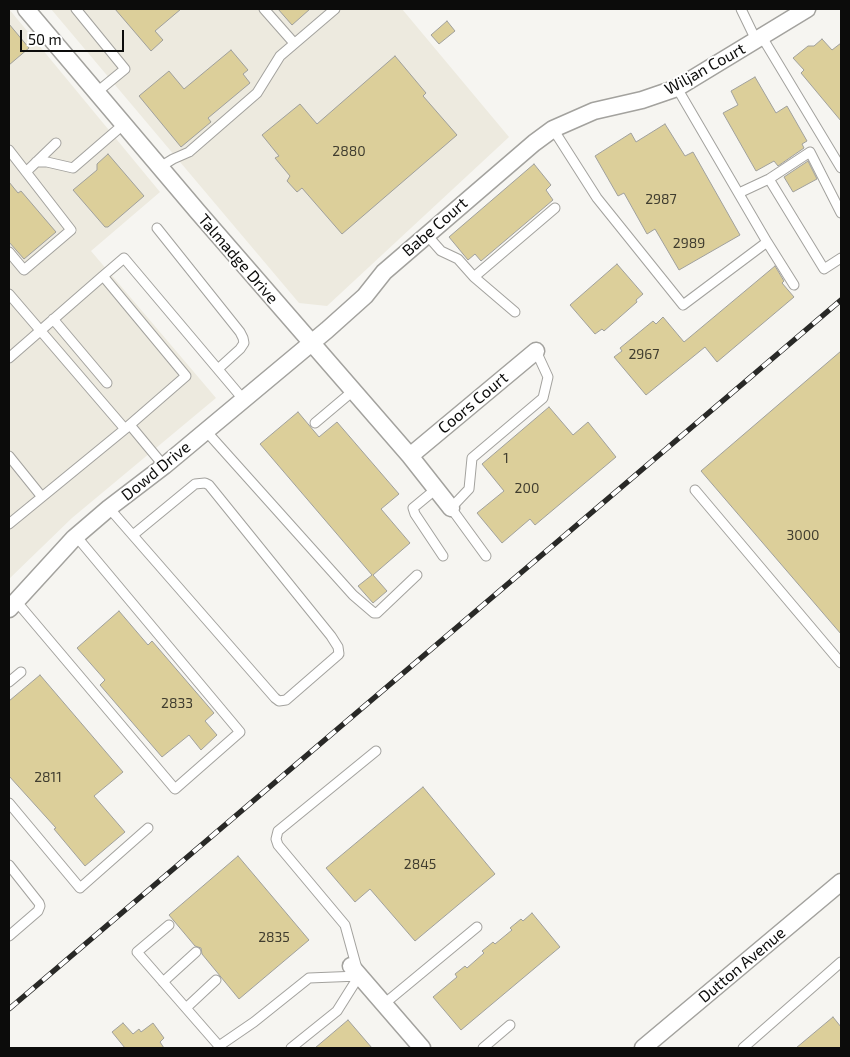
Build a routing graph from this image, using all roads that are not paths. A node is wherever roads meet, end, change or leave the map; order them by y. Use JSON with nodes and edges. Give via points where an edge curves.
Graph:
{"nodes":[{"id":1,"x":26,"y":9,"type":"edge"},
{"id":2,"x":76,"y":9,"type":"edge"},
{"id":3,"x":264,"y":9,"type":"edge"},
{"id":4,"x":335,"y":9,"type":"edge"},
{"id":5,"x":741,"y":9,"type":"edge"},
{"id":6,"x":807,"y":9,"type":"edge"},
{"id":7,"x":759,"y":39,"type":"junction"},
{"id":8,"x":294,"y":43,"type":"junction"},
{"id":9,"x":677,"y":88,"type":"junction"},
{"id":10,"x":98,"y":92,"type":"junction"},
{"id":11,"x":124,"y":124,"type":"junction"},
{"id":12,"x":560,"y":126,"type":"junction"},
{"id":13,"x":56,"y":144,"type":"dead end"},
{"id":14,"x":9,"y":150,"type":"edge"},
{"id":15,"x":36,"y":162,"type":"junction"},
{"id":16,"x":160,"y":167,"type":"junction"},
{"id":17,"x":841,"y":168,"type":"edge"},
{"id":18,"x":26,"y":172,"type":"junction"},
{"id":19,"x":769,"y":179,"type":"junction"},
{"id":20,"x":739,"y":193,"type":"junction"},
{"id":21,"x":555,"y":208,"type":"dead end"},
{"id":22,"x":841,"y":213,"type":"edge"},
{"id":23,"x":156,"y":228,"type":"dead end"},
{"id":24,"x":426,"y":234,"type":"junction"},
{"id":25,"x":767,"y":242,"type":"junction"},
{"id":26,"x":9,"y":252,"type":"edge"},
{"id":27,"x":841,"y":258,"type":"edge"},
{"id":28,"x":103,"y":276,"type":"junction"},
{"id":29,"x":474,"y":276,"type":"junction"},
{"id":30,"x":794,"y":285,"type":"dead end"},
{"id":31,"x":9,"y":294,"type":"edge"},
{"id":32,"x":515,"y":312,"type":"dead end"},
{"id":33,"x":53,"y":319,"type":"junction"},
{"id":34,"x":39,"y":331,"type":"junction"},
{"id":35,"x":312,"y":342,"type":"junction"},
{"id":36,"x":536,"y":351,"type":"joint"},
{"id":37,"x":9,"y":358,"type":"edge"},
{"id":38,"x":218,"y":370,"type":"junction"},
{"id":39,"x":107,"y":383,"type":"dead end"},
{"id":40,"x":353,"y":391,"type":"junction"},
{"id":41,"x":243,"y":399,"type":"junction"},
{"id":42,"x":316,"y":423,"type":"dead end"},
{"id":43,"x":127,"y":427,"type":"junction"},
{"id":44,"x":206,"y":431,"type":"junction"},
{"id":45,"x":9,"y":456,"type":"edge"},
{"id":46,"x":410,"y":456,"type":"junction"},
{"id":47,"x":164,"y":466,"type":"junction"},
{"id":48,"x":436,"y":489,"type":"junction"},
{"id":49,"x":694,"y":490,"type":"dead end"},
{"id":50,"x":42,"y":497,"type":"junction"},
{"id":51,"x":109,"y":508,"type":"junction"},
{"id":52,"x":451,"y":508,"type":"junction"},
{"id":53,"x":9,"y":524,"type":"edge"},
{"id":54,"x":132,"y":535,"type":"junction"},
{"id":55,"x":76,"y":536,"type":"junction"},
{"id":56,"x":443,"y":556,"type":"dead end"},
{"id":57,"x":486,"y":556,"type":"dead end"},
{"id":58,"x":417,"y":575,"type":"dead end"},
{"id":59,"x":13,"y":605,"type":"edge"},
{"id":60,"x":841,"y":663,"type":"edge"},
{"id":61,"x":21,"y":672,"type":"dead end"},
{"id":62,"x":9,"y":682,"type":"edge"},
{"id":63,"x":376,"y":751,"type":"dead end"},
{"id":64,"x":9,"y":803,"type":"edge"},
{"id":65,"x":148,"y":828,"type":"dead end"},
{"id":66,"x":9,"y":865,"type":"edge"},
{"id":67,"x":841,"y":882,"type":"edge"},
{"id":68,"x":169,"y":925,"type":"dead end"},
{"id":69,"x":477,"y":927,"type":"dead end"},
{"id":70,"x":9,"y":936,"type":"edge"},
{"id":71,"x":196,"y":952,"type":"dead end"},
{"id":72,"x":841,"y":962,"type":"edge"},
{"id":73,"x":355,"y":971,"type":"junction"},
{"id":74,"x":216,"y":980,"type":"dead end"},
{"id":75,"x":163,"y":982,"type":"junction"},
{"id":76,"x":384,"y":1004,"type":"junction"},
{"id":77,"x":186,"y":1008,"type":"junction"},
{"id":78,"x":510,"y":1025,"type":"dead end"},
{"id":79,"x":291,"y":1048,"type":"edge"},
{"id":80,"x":422,"y":1048,"type":"edge"},
{"id":81,"x":483,"y":1048,"type":"edge"},
{"id":82,"x":643,"y":1048,"type":"edge"},
{"id":83,"x":743,"y":1048,"type":"edge"}],
"edges":[{"from":1,"to":10,"type":"street","name":"Talmadge Drive"},
{"from":2,"to":10,"type":"lane","via":[[126,69]]},
{"from":3,"to":8,"type":"lane"},
{"from":4,"to":8,"type":"lane"},
{"from":5,"to":7,"type":"lane"},
{"from":6,"to":7,"type":"street","name":"Wiljan Court"},
{"from":7,"to":9,"type":"street","name":"Wiljan Court"},
{"from":7,"to":17,"type":"lane"},
{"from":8,"to":16,"type":"lane","via":[[280,56],[257,93],[189,152]]},
{"from":9,"to":12,"type":"street","name":"Wiljan Court","via":[[594,111]]},
{"from":9,"to":20,"type":"lane"},
{"from":10,"to":11,"type":"street","name":"Talmadge Drive"},
{"from":11,"to":15,"type":"lane","via":[[73,168]]},
{"from":11,"to":16,"type":"street","name":"Talmadge Drive"},
{"from":12,"to":24,"type":"street","name":"Babe Court","via":[[527,149]]},
{"from":12,"to":25,"type":"lane","via":[[597,198],[683,305]]},
{"from":13,"to":15,"type":"lane"},
{"from":14,"to":18,"type":"lane"},
{"from":15,"to":18,"type":"lane"},
{"from":16,"to":35,"type":"street","name":"Talmadge Drive"},
{"from":18,"to":26,"type":"lane","via":[[72,230],[24,270]]},
{"from":19,"to":20,"type":"lane"},
{"from":19,"to":22,"type":"lane","via":[[810,152]]},
{"from":19,"to":27,"type":"lane","via":[[824,269]]},
{"from":20,"to":25,"type":"lane"},
{"from":21,"to":29,"type":"lane"},
{"from":23,"to":38,"type":"lane","via":[[243,338],[244,344]]},
{"from":24,"to":29,"type":"lane","via":[[441,251],[458,259]]},
{"from":24,"to":35,"type":"street","name":"Babe Court","via":[[384,272],[365,296]]},
{"from":25,"to":30,"type":"lane"},
{"from":28,"to":33,"type":"lane"},
{"from":28,"to":38,"type":"lane","via":[[124,258]]},
{"from":28,"to":43,"type":"lane","via":[[186,376]]},
{"from":29,"to":32,"type":"lane"},
{"from":31,"to":34,"type":"lane"},
{"from":33,"to":34,"type":"lane"},
{"from":33,"to":39,"type":"lane"},
{"from":34,"to":37,"type":"lane"},
{"from":34,"to":43,"type":"lane"},
{"from":35,"to":40,"type":"street","name":"Talmadge Drive"},
{"from":35,"to":41,"type":"street","name":"Dowd Drive"},
{"from":36,"to":46,"type":"street","name":"Coors Court"},
{"from":36,"to":52,"type":"lane","via":[[548,377],[543,398],[472,458],[469,489]]},
{"from":38,"to":41,"type":"lane"},
{"from":40,"to":42,"type":"lane"},
{"from":40,"to":46,"type":"street","name":"Talmadge Drive"},
{"from":41,"to":44,"type":"street","name":"Dowd Drive"},
{"from":43,"to":47,"type":"lane"},
{"from":43,"to":50,"type":"lane"},
{"from":44,"to":47,"type":"street","name":"Dowd Drive"},
{"from":44,"to":58,"type":"lane","via":[[353,595],[374,613],[378,613]]},
{"from":45,"to":50,"type":"lane"},
{"from":46,"to":48,"type":"street","name":"Talmadge Drive"},
{"from":47,"to":51,"type":"street","name":"Dowd Drive"},
{"from":48,"to":52,"type":"street","name":"Talmadge Drive"},
{"from":48,"to":56,"type":"lane","via":[[413,508]]},
{"from":49,"to":60,"type":"lane"},
{"from":50,"to":53,"type":"lane"},
{"from":51,"to":54,"type":"lane"},
{"from":51,"to":55,"type":"street","name":"Dowd Drive"},
{"from":52,"to":57,"type":"lane"},
{"from":54,"to":54,"type":"lane","via":[[279,701],[286,700],[339,654],[332,636],[209,485],[195,484]]},
{"from":55,"to":59,"type":"street","name":"Dowd Drive"},
{"from":55,"to":59,"type":"lane","via":[[240,732],[175,789]]},
{"from":61,"to":62,"type":"lane"},
{"from":63,"to":73,"type":"lane","via":[[278,831],[276,839],[284,853],[345,924]]},
{"from":64,"to":65,"type":"lane","via":[[80,888]]},
{"from":66,"to":70,"type":"lane","via":[[40,906]]},
{"from":67,"to":82,"type":"street","name":"Dutton Avenue"},
{"from":68,"to":75,"type":"lane","via":[[137,952]]},
{"from":69,"to":76,"type":"lane"},
{"from":71,"to":75,"type":"lane"},
{"from":72,"to":83,"type":"lane"},
{"from":73,"to":76,"type":"street"},
{"from":73,"to":77,"type":"lane","via":[[310,978],[219,1046]]},
{"from":73,"to":79,"type":"lane","via":[[336,1011]]},
{"from":74,"to":77,"type":"lane"},
{"from":75,"to":77,"type":"lane"},
{"from":76,"to":80,"type":"street"},
{"from":78,"to":81,"type":"lane"}]}
